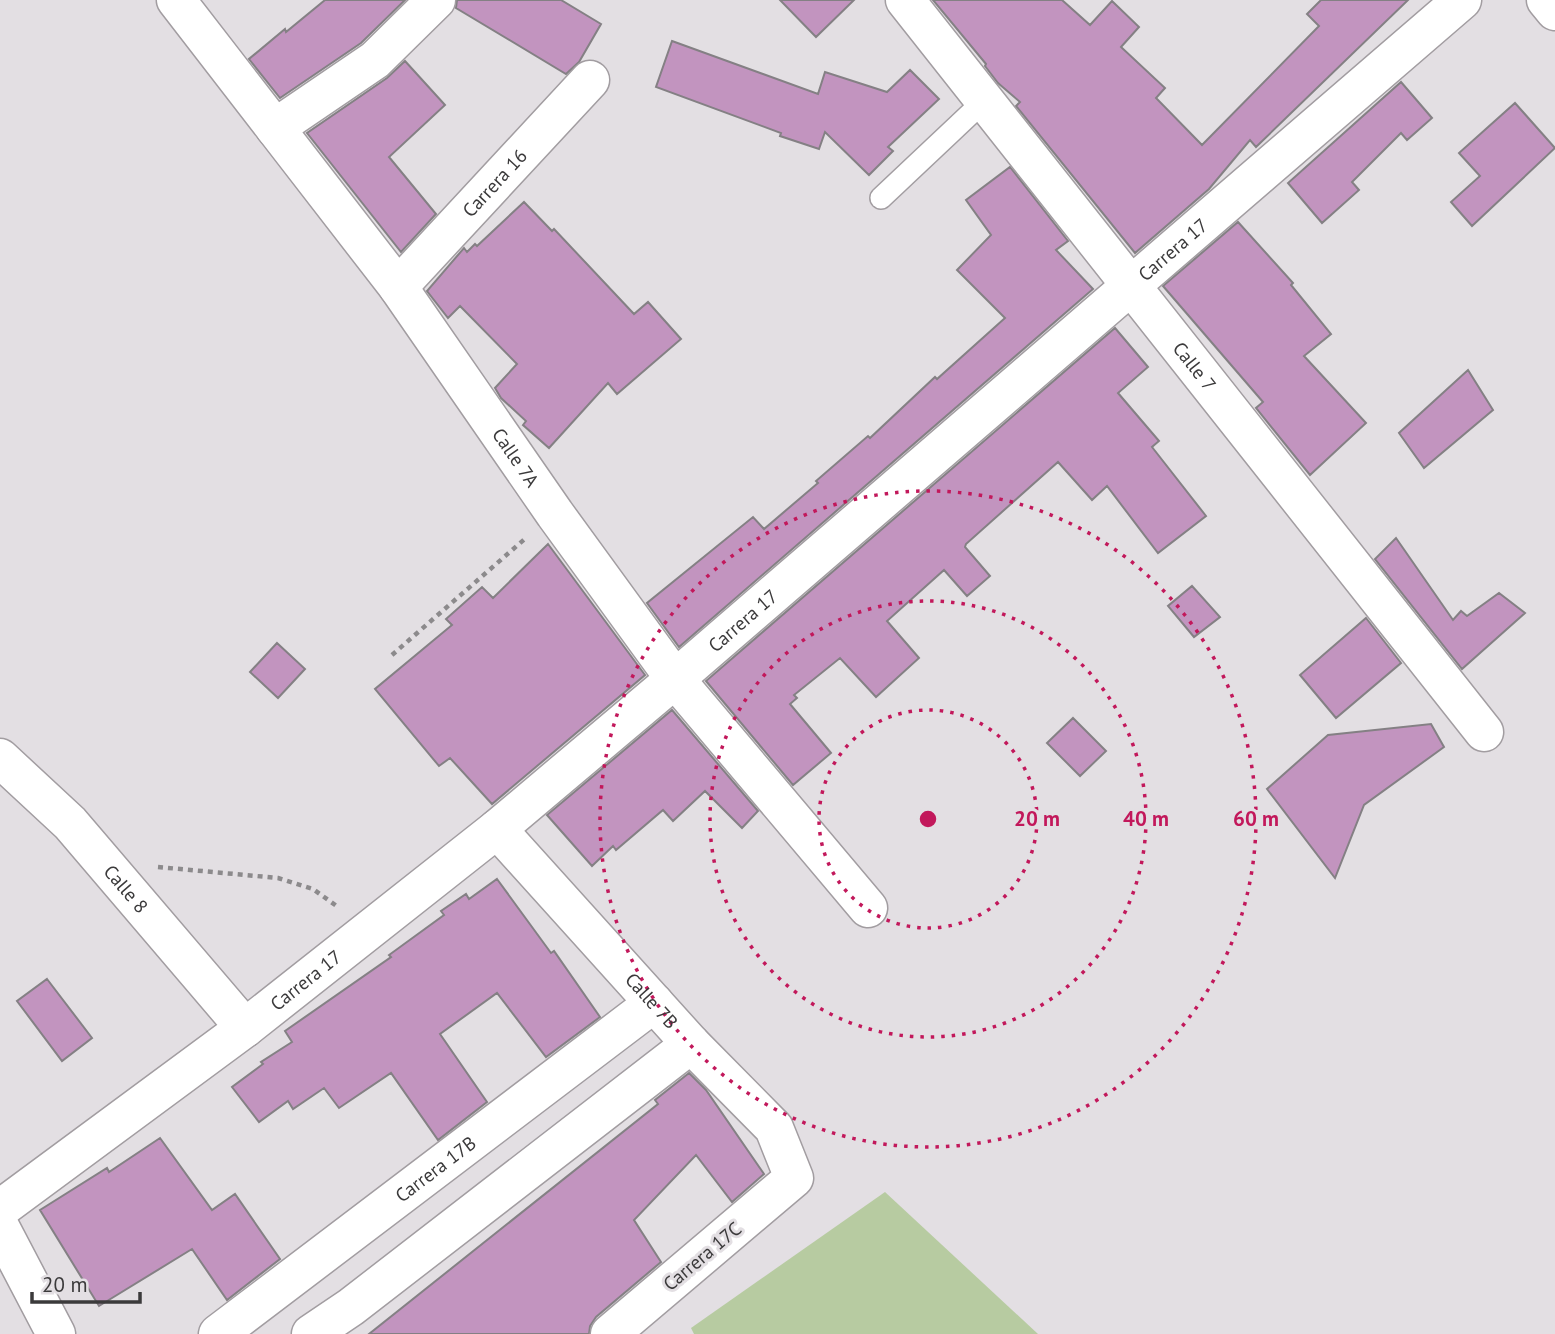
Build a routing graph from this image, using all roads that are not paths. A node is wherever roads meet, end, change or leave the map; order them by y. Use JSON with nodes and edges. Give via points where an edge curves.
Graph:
{"nodes":[{"id":1,"x":176,"y":0,"type":"edge"},
{"id":2,"x":436,"y":0,"type":"edge"},
{"id":3,"x":905,"y":0,"type":"edge"},
{"id":4,"x":1462,"y":0,"type":"edge"},
{"id":5,"x":1546,"y":0,"type":"edge"},
{"id":6,"x":1555,"y":10,"type":"edge"},
{"id":7,"x":590,"y":80,"type":"dead end"},
{"id":8,"x":985,"y":100,"type":"junction"},
{"id":9,"x":275,"y":128,"type":"junction"},
{"id":10,"x":881,"y":198,"type":"dead end"},
{"id":11,"x":1131,"y":285,"type":"junction"},
{"id":12,"x":398,"y":288,"type":"junction"},
{"id":13,"x":675,"y":679,"type":"junction"},
{"id":14,"x":1485,"y":732,"type":"dead end"},
{"id":15,"x":0,"y":758,"type":"edge"},
{"id":16,"x":497,"y":829,"type":"junction"},
{"id":17,"x":867,"y":908,"type":"dead end"},
{"id":18,"x":654,"y":1003,"type":"junction"},
{"id":19,"x":245,"y":1028,"type":"junction"},
{"id":20,"x":691,"y":1044,"type":"junction"},
{"id":21,"x":794,"y":1178,"type":"joint"},
{"id":22,"x":0,"y":1209,"type":"edge"},
{"id":23,"x":0,"y":1227,"type":"edge"},
{"id":24,"x":56,"y":1334,"type":"edge"},
{"id":25,"x":218,"y":1334,"type":"edge"},
{"id":26,"x":311,"y":1334,"type":"edge"},
{"id":27,"x":610,"y":1334,"type":"edge"}],
"edges":[{"from":1,"to":9,"type":"street","name":"Calle 7A"},
{"from":2,"to":9,"type":"street","via":[[375,60]]},
{"from":3,"to":8,"type":"street","name":"Calle 7"},
{"from":4,"to":11,"type":"street","name":"Carrera 17"},
{"from":5,"to":6,"type":"street"},
{"from":7,"to":12,"type":"street","name":"Carrera 16"},
{"from":8,"to":10,"type":"lane"},
{"from":8,"to":11,"type":"street","name":"Calle 7"},
{"from":9,"to":12,"type":"street","name":"Calle 7A"},
{"from":11,"to":13,"type":"street","name":"Carrera 17"},
{"from":11,"to":14,"type":"street","name":"Calle 7"},
{"from":12,"to":13,"type":"street","name":"Calle 7A"},
{"from":13,"to":16,"type":"street","name":"Carrera 17"},
{"from":13,"to":17,"type":"street","name":"Calle 7A"},
{"from":15,"to":19,"type":"street","name":"Calle 8","via":[[70,823]]},
{"from":16,"to":18,"type":"street","name":"Calle 7B"},
{"from":16,"to":19,"type":"street","name":"Carrera 17"},
{"from":18,"to":20,"type":"street","name":"Calle 7B"},
{"from":18,"to":25,"type":"street","name":"Carrera 17B"},
{"from":19,"to":22,"type":"street","name":"Carrera 17"},
{"from":20,"to":21,"type":"street","name":"Calle 7B","via":[[774,1128]]},
{"from":20,"to":26,"type":"street"},
{"from":21,"to":27,"type":"street","name":"Carrera 17C"},
{"from":23,"to":24,"type":"street"}]}
